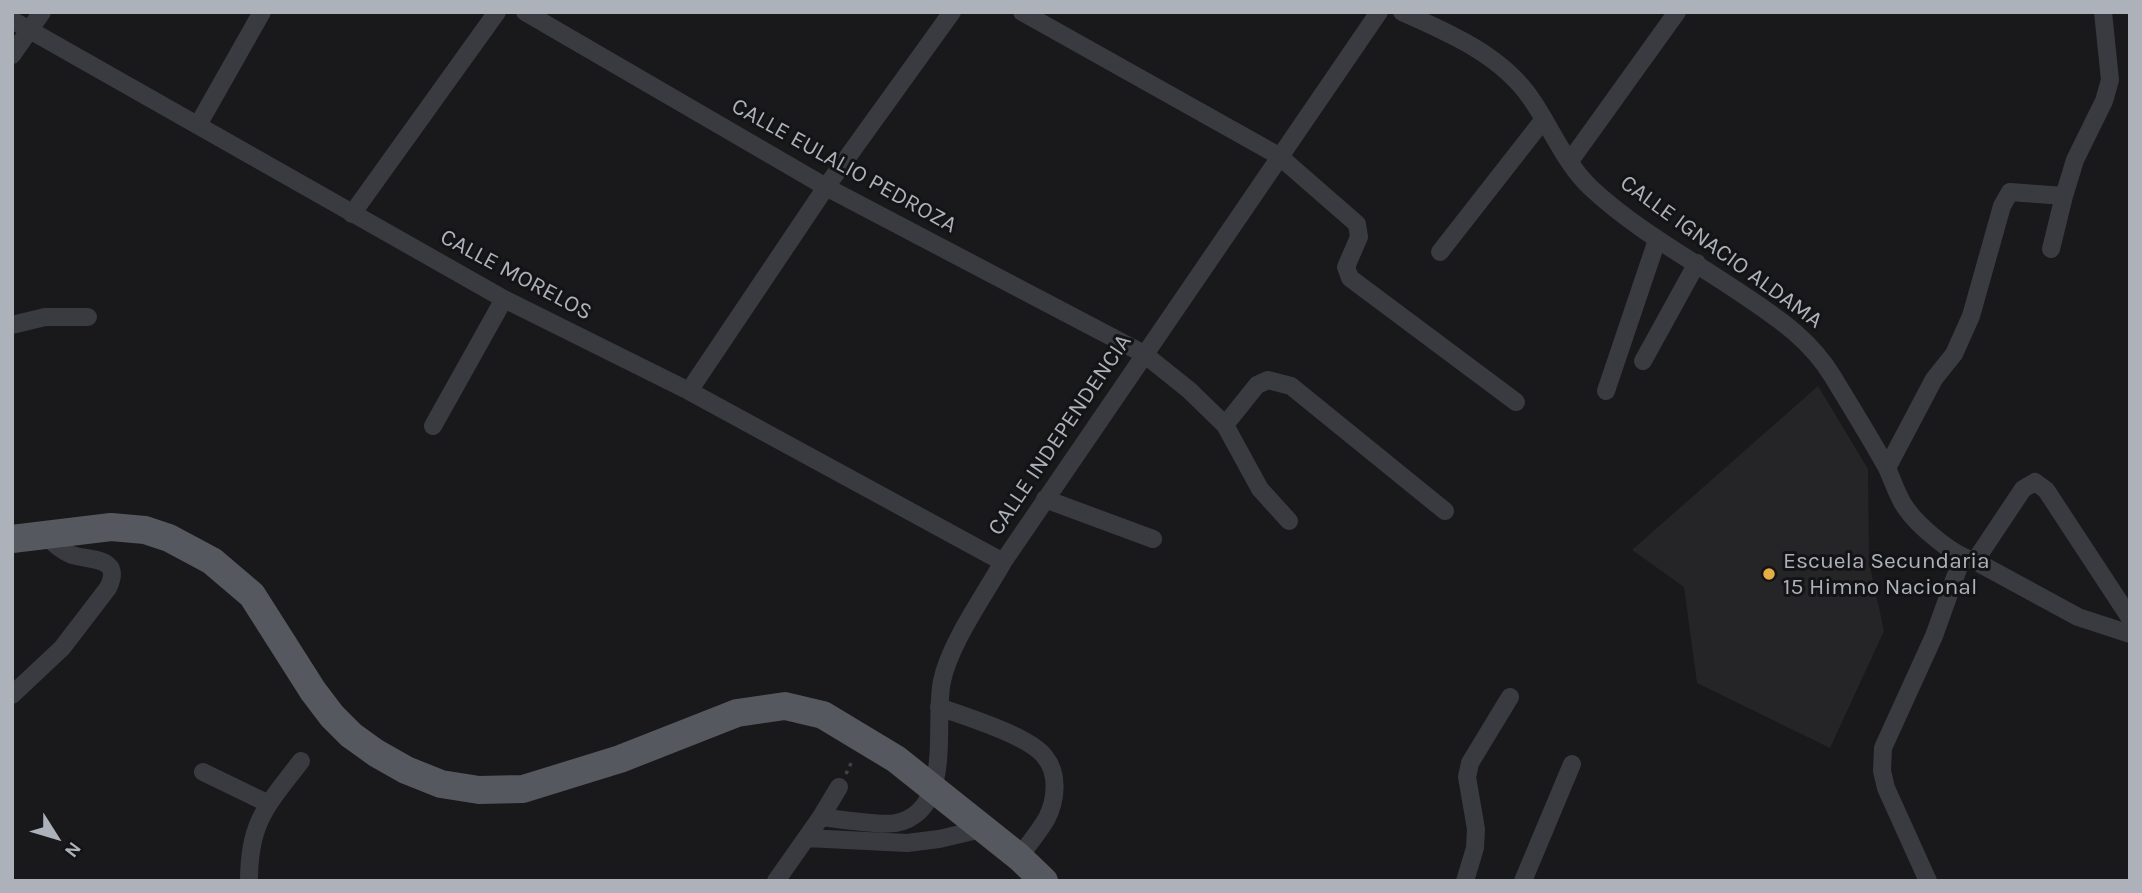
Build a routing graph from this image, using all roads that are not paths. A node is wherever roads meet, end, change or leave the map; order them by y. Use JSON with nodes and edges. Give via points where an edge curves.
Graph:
{"nodes":[{"id":1,"x":43,"y":12,"type":"edge"},
{"id":2,"x":262,"y":12,"type":"edge"},
{"id":3,"x":497,"y":12,"type":"edge"},
{"id":4,"x":525,"y":12,"type":"edge"},
{"id":5,"x":952,"y":12,"type":"edge"},
{"id":6,"x":1022,"y":12,"type":"edge"},
{"id":7,"x":1379,"y":12,"type":"edge"},
{"id":8,"x":1402,"y":12,"type":"edge"},
{"id":9,"x":1677,"y":12,"type":"edge"},
{"id":10,"x":2103,"y":12,"type":"edge"},
{"id":11,"x":12,"y":20,"type":"edge"},
{"id":12,"x":30,"y":30,"type":"junction"},
{"id":13,"x":12,"y":55,"type":"edge"},
{"id":14,"x":1544,"y":119,"type":"junction"},
{"id":15,"x":198,"y":125,"type":"junction"},
{"id":16,"x":1279,"y":156,"type":"junction"},
{"id":17,"x":1570,"y":161,"type":"junction"},
{"id":18,"x":826,"y":187,"type":"junction"},
{"id":19,"x":2064,"y":196,"type":"junction"},
{"id":20,"x":352,"y":214,"type":"junction"},
{"id":21,"x":1657,"y":240,"type":"junction"},
{"id":22,"x":2051,"y":249,"type":"dead end"},
{"id":23,"x":1440,"y":252,"type":"dead end"},
{"id":24,"x":1697,"y":263,"type":"junction"},
{"id":25,"x":504,"y":299,"type":"junction"},
{"id":26,"x":88,"y":317,"type":"dead end"},
{"id":27,"x":12,"y":325,"type":"edge"},
{"id":28,"x":1144,"y":354,"type":"junction"},
{"id":29,"x":1643,"y":361,"type":"dead end"},
{"id":30,"x":689,"y":391,"type":"junction"},
{"id":31,"x":1606,"y":391,"type":"dead end"},
{"id":32,"x":1516,"y":402,"type":"dead end"},
{"id":33,"x":1225,"y":425,"type":"junction"},
{"id":34,"x":433,"y":426,"type":"dead end"},
{"id":35,"x":1887,"y":468,"type":"junction"},
{"id":36,"x":1045,"y":499,"type":"junction"},
{"id":37,"x":1445,"y":510,"type":"dead end"},
{"id":38,"x":1289,"y":521,"type":"dead end"},
{"id":39,"x":44,"y":534,"type":"junction"},
{"id":40,"x":1153,"y":539,"type":"dead end"},
{"id":41,"x":12,"y":540,"type":"edge"},
{"id":42,"x":1969,"y":560,"type":"junction"},
{"id":43,"x":1003,"y":562,"type":"junction"},
{"id":44,"x":2130,"y":618,"type":"edge"},
{"id":45,"x":2130,"y":634,"type":"edge"},
{"id":46,"x":12,"y":695,"type":"edge"},
{"id":47,"x":1510,"y":697,"type":"dead end"},
{"id":48,"x":939,"y":707,"type":"junction"},
{"id":49,"x":301,"y":761,"type":"dead end"},
{"id":50,"x":1572,"y":765,"type":"dead end"},
{"id":51,"x":203,"y":772,"type":"dead end"},
{"id":52,"x":839,"y":787,"type":"dead end"},
{"id":53,"x":269,"y":804,"type":"junction"},
{"id":54,"x":821,"y":817,"type":"junction"},
{"id":55,"x":982,"y":829,"type":"junction"},
{"id":56,"x":806,"y":838,"type":"junction"},
{"id":57,"x":1018,"y":858,"type":"junction"},
{"id":58,"x":249,"y":881,"type":"edge"},
{"id":59,"x":776,"y":881,"type":"edge"},
{"id":60,"x":1044,"y":881,"type":"edge"},
{"id":61,"x":1465,"y":881,"type":"edge"},
{"id":62,"x":1522,"y":881,"type":"edge"},
{"id":63,"x":1928,"y":881,"type":"edge"}],
"edges":[{"from":1,"to":12,"type":"street"},
{"from":2,"to":15,"type":"street"},
{"from":3,"to":20,"type":"street"},
{"from":4,"to":18,"type":"street","name":"CALLE EULALIO PEDROZA"},
{"from":5,"to":18,"type":"street"},
{"from":6,"to":16,"type":"street"},
{"from":7,"to":16,"type":"street","name":"CALLE INDEPENDENCIA"},
{"from":8,"to":14,"type":"street","name":"CALLE IGNACIO ALDAMA","via":[[1455,36],[1492,60],[1515,79]]},
{"from":9,"to":17,"type":"street"},
{"from":10,"to":19,"type":"street","via":[[2110,80]]},
{"from":11,"to":12,"type":"street","name":"CALLE MORELOS"},
{"from":12,"to":13,"type":"street"},
{"from":12,"to":15,"type":"street","name":"CALLE MORELOS"},
{"from":14,"to":17,"type":"street","name":"CALLE IGNACIO ALDAMA"},
{"from":14,"to":23,"type":"street"},
{"from":15,"to":20,"type":"street","name":"CALLE MORELOS"},
{"from":16,"to":28,"type":"street","name":"CALLE INDEPENDENCIA"},
{"from":16,"to":32,"type":"street","via":[[1356,224],[1359,237],[1346,267],[1350,278]]},
{"from":17,"to":21,"type":"street","name":"CALLE IGNACIO ALDAMA","via":[[1590,187]]},
{"from":18,"to":28,"type":"street","name":"CALLE EULALIO PEDROZA"},
{"from":18,"to":30,"type":"street"},
{"from":19,"to":22,"type":"street"},
{"from":19,"to":35,"type":"street","via":[[2010,192],[1972,316]]},
{"from":20,"to":25,"type":"street","name":"CALLE MORELOS"},
{"from":21,"to":24,"type":"street","name":"CALLE IGNACIO ALDAMA"},
{"from":21,"to":31,"type":"street"},
{"from":24,"to":29,"type":"street"},
{"from":24,"to":35,"type":"street","name":"CALLE IGNACIO ALDAMA","via":[[1812,347]]},
{"from":25,"to":30,"type":"street","name":"CALLE MORELOS"},
{"from":25,"to":34,"type":"street"},
{"from":26,"to":27,"type":"street","via":[[45,317]]},
{"from":28,"to":33,"type":"street","name":"CALLE EULALIO PEDROZA"},
{"from":28,"to":36,"type":"street","name":"CALLE INDEPENDENCIA"},
{"from":30,"to":43,"type":"street","name":"CALLE MORELOS"},
{"from":33,"to":37,"type":"street","via":[[1257,385],[1268,380],[1291,386]]},
{"from":33,"to":38,"type":"street","name":"CALLE EULALIO PEDROZA","via":[[1261,489]]},
{"from":35,"to":42,"type":"street","name":"CALLE IGNACIO ALDAMA","via":[[1905,507],[1923,527]]},
{"from":36,"to":40,"type":"street"},
{"from":36,"to":43,"type":"street","name":"CALLE INDEPENDENCIA"},
{"from":39,"to":41,"type":"main road"},
{"from":39,"to":46,"type":"street","via":[[66,552],[108,565],[113,579],[62,648]]},
{"from":39,"to":55,"type":"main road","via":[[111,527],[145,530],[212,561],[252,595],[313,691],[351,735],[376,754],[441,784],[479,790],[523,789],[620,759],[737,713],[785,706],[823,715],[896,759]]},
{"from":42,"to":44,"type":"street","via":[[2023,489],[2035,482],[2046,490]]},
{"from":42,"to":45,"type":"street","name":"CALLE IGNACIO ALDAMA","via":[[2078,617]]},
{"from":42,"to":63,"type":"street","via":[[1883,748],[1886,788]]},
{"from":43,"to":48,"type":"street","name":"CALLE INDEPENDENCIA","via":[[960,638],[943,679]]},
{"from":47,"to":61,"type":"street","via":[[1470,763],[1467,777],[1476,830]]},
{"from":48,"to":54,"type":"street","name":"CALLE INDEPENDENCIA","via":[[936,780],[914,815],[895,823]]},
{"from":48,"to":57,"type":"street","via":[[997,728],[1045,756],[1054,774],[1053,798],[1047,817]]},
{"from":49,"to":53,"type":"street"},
{"from":50,"to":62,"type":"street"},
{"from":51,"to":53,"type":"street"},
{"from":52,"to":54,"type":"street"},
{"from":53,"to":58,"type":"street","via":[[255,827]]},
{"from":54,"to":56,"type":"street"},
{"from":55,"to":56,"type":"street","via":[[907,843]]},
{"from":55,"to":57,"type":"main road"},
{"from":56,"to":59,"type":"street"},
{"from":57,"to":60,"type":"main road"}]}
